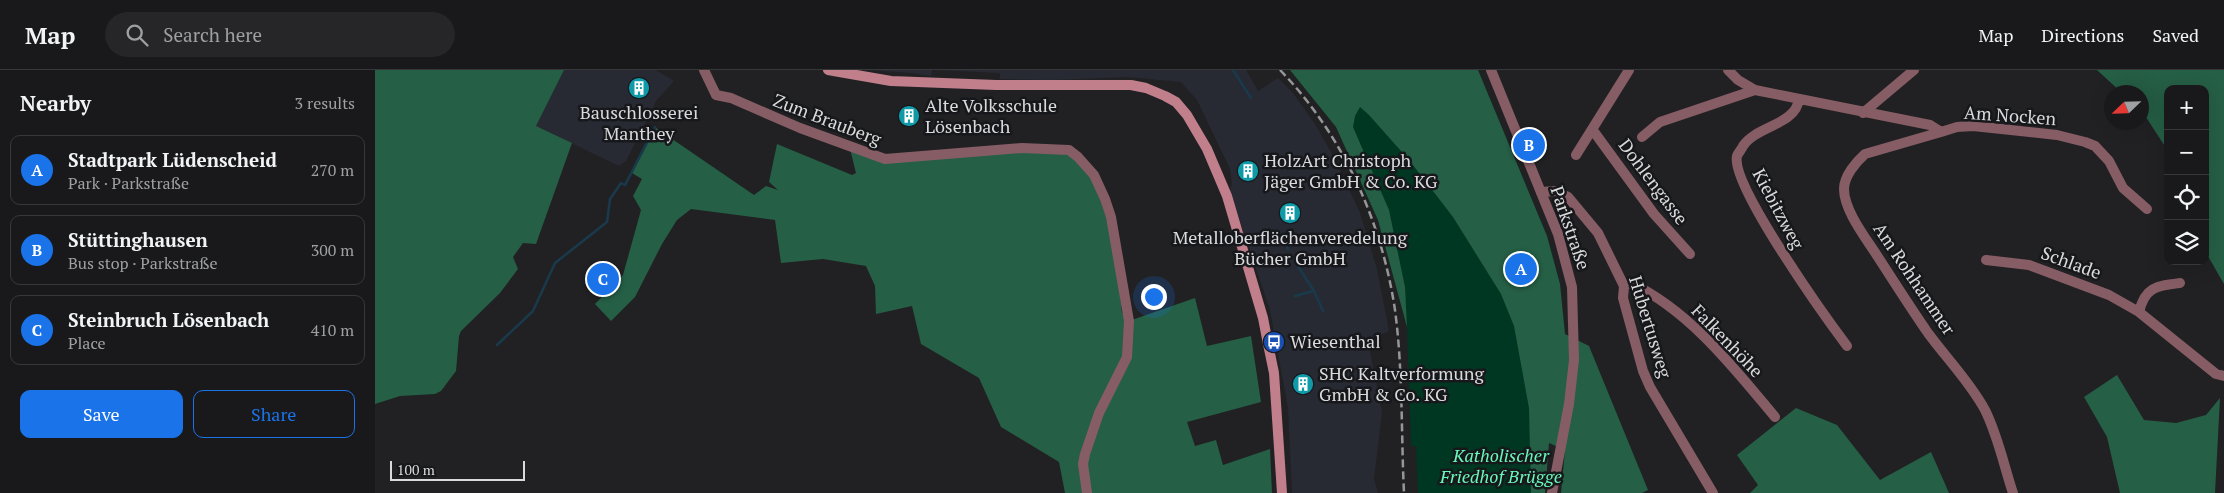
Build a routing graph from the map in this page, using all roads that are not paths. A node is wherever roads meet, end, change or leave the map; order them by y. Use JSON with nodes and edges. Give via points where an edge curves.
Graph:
{"nodes":[{"id":1,"x":704,"y":70,"type":"edge"},
{"id":2,"x":828,"y":70,"type":"edge"},
{"id":3,"x":1491,"y":70,"type":"edge"},
{"id":4,"x":1629,"y":70,"type":"edge"},
{"id":5,"x":1728,"y":70,"type":"edge"},
{"id":6,"x":1914,"y":70,"type":"edge"},
{"id":7,"x":1755,"y":90,"type":"junction"},
{"id":8,"x":1799,"y":99,"type":"junction"},
{"id":9,"x":1863,"y":113,"type":"junction"},
{"id":10,"x":1592,"y":129,"type":"junction"},
{"id":11,"x":1941,"y":132,"type":"junction"},
{"id":12,"x":1642,"y":137,"type":"dead end"},
{"id":13,"x":1576,"y":155,"type":"dead end"},
{"id":14,"x":1541,"y":192,"type":"junction"},
{"id":15,"x":2147,"y":209,"type":"dead end"},
{"id":16,"x":1690,"y":254,"type":"dead end"},
{"id":17,"x":1986,"y":260,"type":"dead end"},
{"id":18,"x":2180,"y":283,"type":"dead end"},
{"id":19,"x":1623,"y":286,"type":"junction"},
{"id":20,"x":2139,"y":312,"type":"junction"},
{"id":21,"x":1847,"y":346,"type":"dead end"},
{"id":22,"x":2224,"y":376,"type":"edge"},
{"id":23,"x":1775,"y":417,"type":"dead end"},
{"id":24,"x":1087,"y":493,"type":"edge"},
{"id":25,"x":1282,"y":493,"type":"edge"},
{"id":26,"x":1552,"y":493,"type":"edge"},
{"id":27,"x":1713,"y":493,"type":"edge"},
{"id":28,"x":2013,"y":493,"type":"edge"}],
"edges":[{"from":1,"to":24,"type":"street","name":"Zum Brauberg","via":[[716,95],[731,98],[885,159],[1022,148],[1069,150],[1078,157],[1093,175],[1105,199],[1113,228],[1130,338],[1127,357],[1099,413],[1085,454],[1083,464]]},
{"from":2,"to":25,"type":"main road","via":[[891,81],[1131,85],[1176,102],[1198,132],[1227,196],[1263,318],[1274,374]]},
{"from":3,"to":14,"type":"street","name":"Parkstraße"},
{"from":4,"to":10,"type":"street"},
{"from":5,"to":7,"type":"street","name":"Am Nocken"},
{"from":6,"to":9,"type":"street"},
{"from":7,"to":8,"type":"street","name":"Am Nocken"},
{"from":7,"to":12,"type":"street","via":[[1660,122]]},
{"from":8,"to":9,"type":"street","name":"Am Nocken"},
{"from":8,"to":21,"type":"street","name":"Kiebitzweg","via":[[1791,114],[1745,143],[1737,156],[1738,168],[1788,264]]},
{"from":9,"to":11,"type":"street","name":"Am Nocken","via":[[1930,124]]},
{"from":10,"to":13,"type":"street"},
{"from":10,"to":16,"type":"street","name":"Dohlengasse","via":[[1654,214]]},
{"from":11,"to":15,"type":"street","name":"Am Nocken","via":[[1973,126],[2057,135],[2085,142],[2095,146],[2109,161],[2123,188]]},
{"from":11,"to":28,"type":"street","name":"Am Rohhammer","via":[[1865,154],[1856,163],[1844,189],[1851,213],[1864,236],[1985,410]]},
{"from":14,"to":19,"type":"street","name":"Hubertusweg","via":[[1556,191],[1568,197],[1598,233]]},
{"from":14,"to":26,"type":"street","name":"Parkstraße","via":[[1566,259],[1572,287],[1574,327],[1569,404]]},
{"from":17,"to":20,"type":"street","name":"Schlade","via":[[2029,265],[2109,295]]},
{"from":18,"to":20,"type":"street","via":[[2147,292]]},
{"from":19,"to":23,"type":"street","name":"Falkenhöhe","via":[[1631,283],[1640,288],[1705,337]]},
{"from":19,"to":27,"type":"street","name":"Hubertusweg","via":[[1623,298],[1643,371]]},
{"from":20,"to":22,"type":"street","name":"Schlade","via":[[2216,374]]}]}
